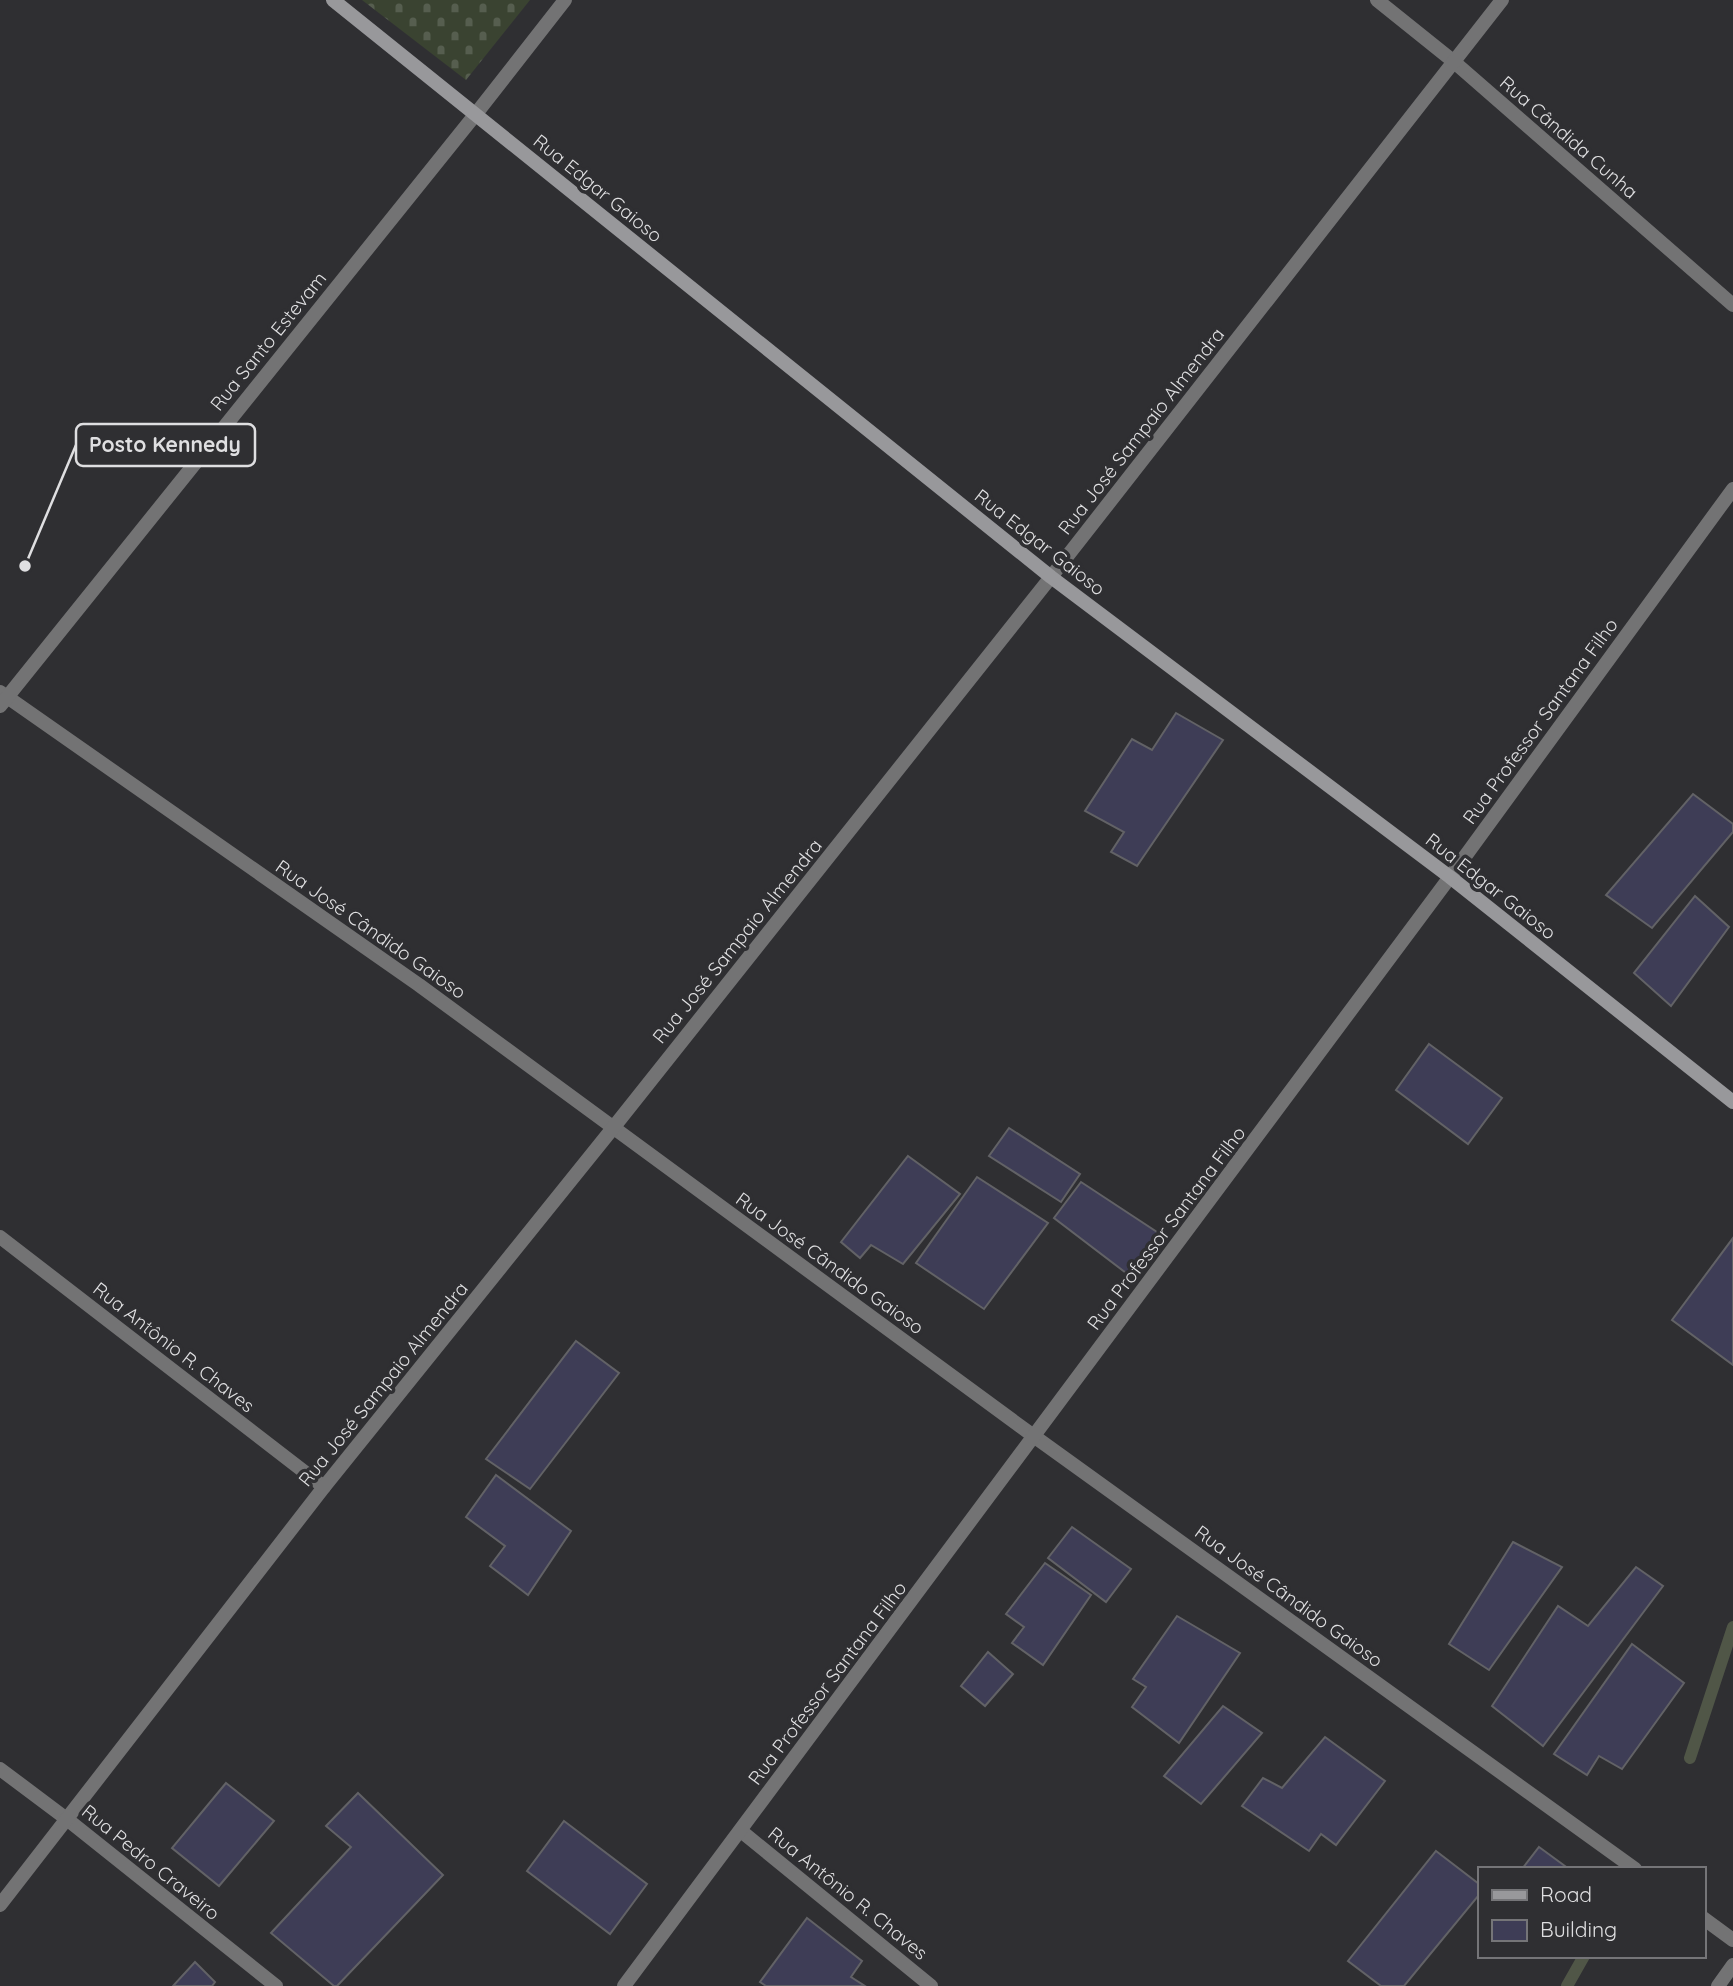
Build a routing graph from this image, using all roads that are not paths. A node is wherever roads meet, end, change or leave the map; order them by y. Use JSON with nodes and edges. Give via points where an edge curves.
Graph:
{"nodes":[{"id":1,"x":333,"y":0,"type":"edge"},
{"id":2,"x":565,"y":0,"type":"edge"},
{"id":3,"x":1377,"y":0,"type":"edge"},
{"id":4,"x":1502,"y":0,"type":"edge"},
{"id":5,"x":1453,"y":61,"type":"junction"},
{"id":6,"x":475,"y":115,"type":"junction"},
{"id":7,"x":1733,"y":305,"type":"edge"},
{"id":8,"x":1733,"y":489,"type":"edge"},
{"id":9,"x":1051,"y":577,"type":"junction"},
{"id":10,"x":2,"y":698,"type":"edge"},
{"id":11,"x":1450,"y":877,"type":"junction"},
{"id":12,"x":1733,"y":1102,"type":"edge"},
{"id":13,"x":613,"y":1128,"type":"junction"},
{"id":14,"x":0,"y":1237,"type":"edge"},
{"id":15,"x":1035,"y":1437,"type":"junction"},
{"id":16,"x":324,"y":1487,"type":"junction"},
{"id":17,"x":0,"y":1769,"type":"edge"},
{"id":18,"x":68,"y":1820,"type":"junction"},
{"id":19,"x":741,"y":1831,"type":"junction"},
{"id":20,"x":1632,"y":1867,"type":"edge"},
{"id":21,"x":0,"y":1905,"type":"edge"},
{"id":22,"x":1705,"y":1919,"type":"edge"},
{"id":23,"x":1733,"y":1940,"type":"edge"},
{"id":24,"x":1733,"y":1965,"type":"edge"},
{"id":25,"x":276,"y":1986,"type":"edge"},
{"id":26,"x":624,"y":1986,"type":"edge"},
{"id":27,"x":931,"y":1986,"type":"edge"},
{"id":28,"x":1718,"y":1986,"type":"edge"}],
"edges":[{"from":1,"to":6,"type":"main road","name":"Rua Edgar Gaioso"},
{"from":2,"to":6,"type":"street","name":"Rua Santo Estevam"},
{"from":3,"to":5,"type":"street","name":"Rua Cândida Cunha"},
{"from":4,"to":5,"type":"street","name":"Rua José Sampaio Almendra"},
{"from":5,"to":7,"type":"street","name":"Rua Cândida Cunha"},
{"from":5,"to":9,"type":"street","name":"Rua José Sampaio Almendra"},
{"from":6,"to":9,"type":"main road","name":"Rua Edgar Gaioso"},
{"from":6,"to":10,"type":"street","name":"Rua Santo Estevam"},
{"from":8,"to":11,"type":"street","name":"Rua Professor Santana Filho"},
{"from":9,"to":11,"type":"main road","name":"Rua Edgar Gaioso"},
{"from":9,"to":13,"type":"street","name":"Rua José Sampaio Almendra"},
{"from":10,"to":13,"type":"street","name":"Rua José Cândido Gaioso","via":[[419,985]]},
{"from":11,"to":12,"type":"main road","name":"Rua Edgar Gaioso"},
{"from":11,"to":15,"type":"street","name":"Rua Professor Santana Filho"},
{"from":13,"to":15,"type":"street","name":"Rua José Cândido Gaioso"},
{"from":13,"to":16,"type":"street","name":"Rua José Sampaio Almendra"},
{"from":14,"to":16,"type":"street","name":"Rua Antônio R. Chaves"},
{"from":15,"to":19,"type":"street","name":"Rua Professor Santana Filho"},
{"from":15,"to":20,"type":"street","name":"Rua José Cândido Gaioso"},
{"from":16,"to":18,"type":"street","name":"Rua José Sampaio Almendra"},
{"from":17,"to":18,"type":"street","name":"Rua Pedro Craveiro"},
{"from":18,"to":21,"type":"street","name":"Rua José Sampaio Almendra"},
{"from":18,"to":25,"type":"street","name":"Rua Pedro Craveiro"},
{"from":19,"to":26,"type":"street","name":"Rua Professor Santana Filho"},
{"from":19,"to":27,"type":"street","name":"Rua Antônio R. Chaves"},
{"from":22,"to":23,"type":"street"},
{"from":24,"to":28,"type":"street"}]}
